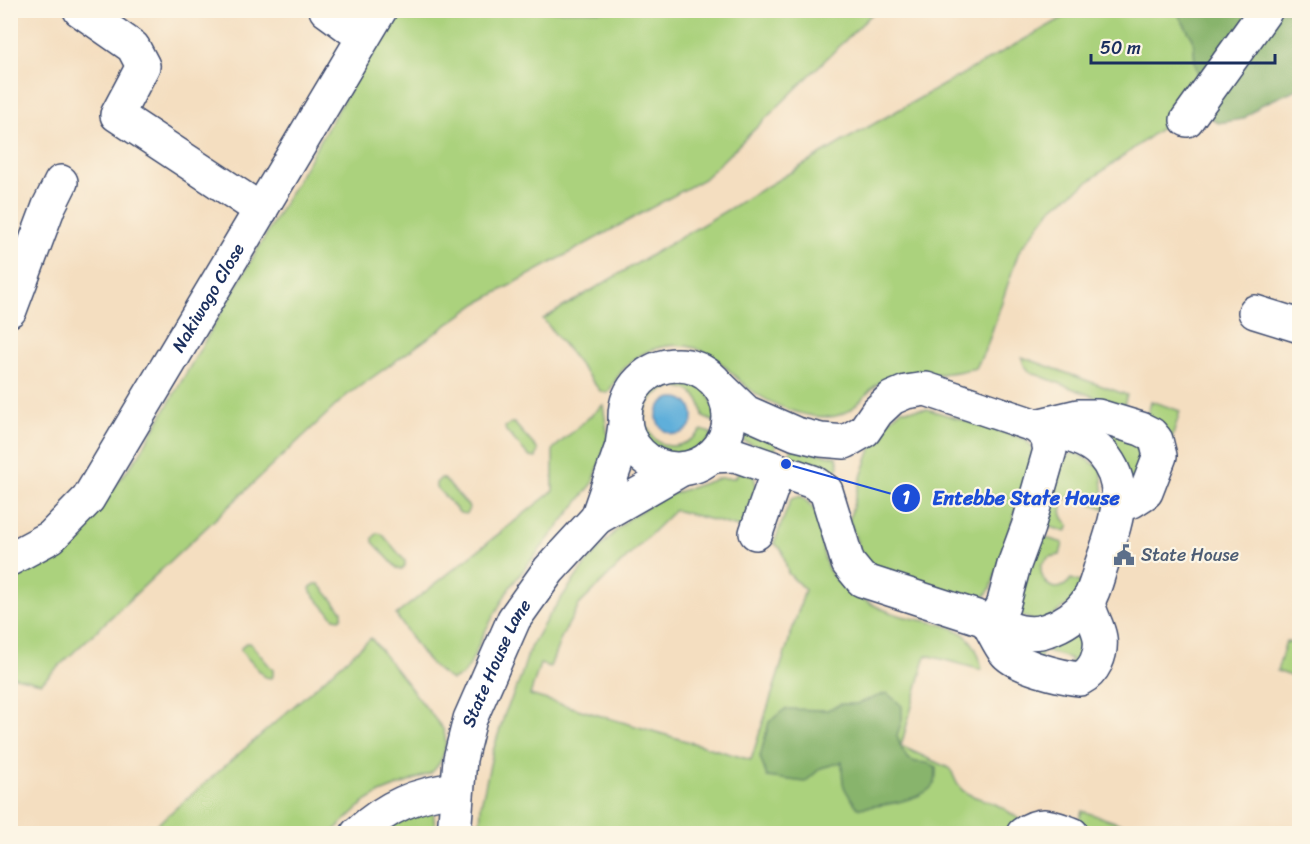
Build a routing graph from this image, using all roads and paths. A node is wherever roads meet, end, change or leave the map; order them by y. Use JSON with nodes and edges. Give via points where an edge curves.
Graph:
{"nodes":[{"id":1,"x":80,"y":10,"type":"edge"},
{"id":2,"x":326,"y":10,"type":"edge"},
{"id":3,"x":1266,"y":10,"type":"edge"},
{"id":4,"x":371,"y":24,"type":"edge"},
{"id":5,"x":1187,"y":120,"type":"dead end"},
{"id":6,"x":61,"y":182,"type":"dead end"},
{"id":7,"x":261,"y":210,"type":"junction"},
{"id":8,"x":10,"y":310,"type":"edge"},
{"id":9,"x":1255,"y":312,"type":"dead end"},
{"id":10,"x":1299,"y":326,"type":"edge"},
{"id":11,"x":720,"y":387,"type":"junction"},
{"id":12,"x":625,"y":424,"type":"junction"},
{"id":13,"x":1036,"y":426,"type":"junction"},
{"id":14,"x":711,"y":456,"type":"junction"},
{"id":15,"x":682,"y":470,"type":"junction"},
{"id":16,"x":778,"y":470,"type":"junction"},
{"id":17,"x":1118,"y":504,"type":"junction"},
{"id":18,"x":597,"y":518,"type":"junction"},
{"id":19,"x":756,"y":533,"type":"dead end"},
{"id":20,"x":10,"y":559,"type":"edge"},
{"id":21,"x":1088,"y":600,"type":"junction"},
{"id":22,"x":986,"y":620,"type":"junction"},
{"id":23,"x":457,"y":789,"type":"junction"},
{"id":24,"x":357,"y":834,"type":"edge"},
{"id":25,"x":454,"y":834,"type":"edge"},
{"id":26,"x":1023,"y":834,"type":"edge"},
{"id":27,"x":1072,"y":834,"type":"edge"}],
"edges":[{"from":1,"to":7,"type":"street","via":[[133,46],[143,66],[117,115]]},
{"from":2,"to":4,"type":"street"},
{"from":3,"to":5,"type":"street"},
{"from":4,"to":7,"type":"street","name":"Nakiwogo Close"},
{"from":6,"to":8,"type":"street"},
{"from":7,"to":20,"type":"street","name":"Nakiwogo Close","via":[[88,499],[51,537]]},
{"from":9,"to":10,"type":"street"},
{"from":11,"to":12,"type":"street","via":[[710,376],[685,365],[658,368],[636,384],[625,410]]},
{"from":11,"to":13,"type":"street","via":[[746,412],[796,434],[821,440],[845,442],[864,431],[892,398],[926,389]]},
{"from":11,"to":14,"type":"street","via":[[728,405],[729,424],[723,443]]},
{"from":12,"to":15,"type":"street","via":[[631,443],[644,458],[662,467]]},
{"from":12,"to":18,"type":"street","via":[[622,446]]},
{"from":13,"to":17,"type":"street","via":[[1087,442],[1101,452],[1116,477]]},
{"from":13,"to":17,"type":"street","via":[[1078,416],[1098,416],[1151,434],[1160,456],[1146,492]]},
{"from":13,"to":22,"type":"street","via":[[1047,436],[1050,450],[1003,606],[997,616]]},
{"from":14,"to":15,"type":"street"},
{"from":14,"to":16,"type":"street","via":[[735,455]]},
{"from":15,"to":18,"type":"street"},
{"from":16,"to":19,"type":"street"},
{"from":16,"to":22,"type":"street","via":[[813,482],[825,491],[848,563],[862,580]]},
{"from":17,"to":21,"type":"street"},
{"from":18,"to":23,"type":"street","name":"State House Lane","via":[[549,570],[514,619],[470,718]]},
{"from":21,"to":22,"type":"street","via":[[1070,619],[1047,631],[1018,632]]},
{"from":21,"to":22,"type":"street","via":[[1100,638],[1099,651],[1094,668],[1080,679],[1011,658]]},
{"from":23,"to":24,"type":"street","via":[[399,803]]},
{"from":23,"to":25,"type":"street","name":"State House Lane"},
{"from":26,"to":27,"type":"street","via":[[1035,825]]}]}
